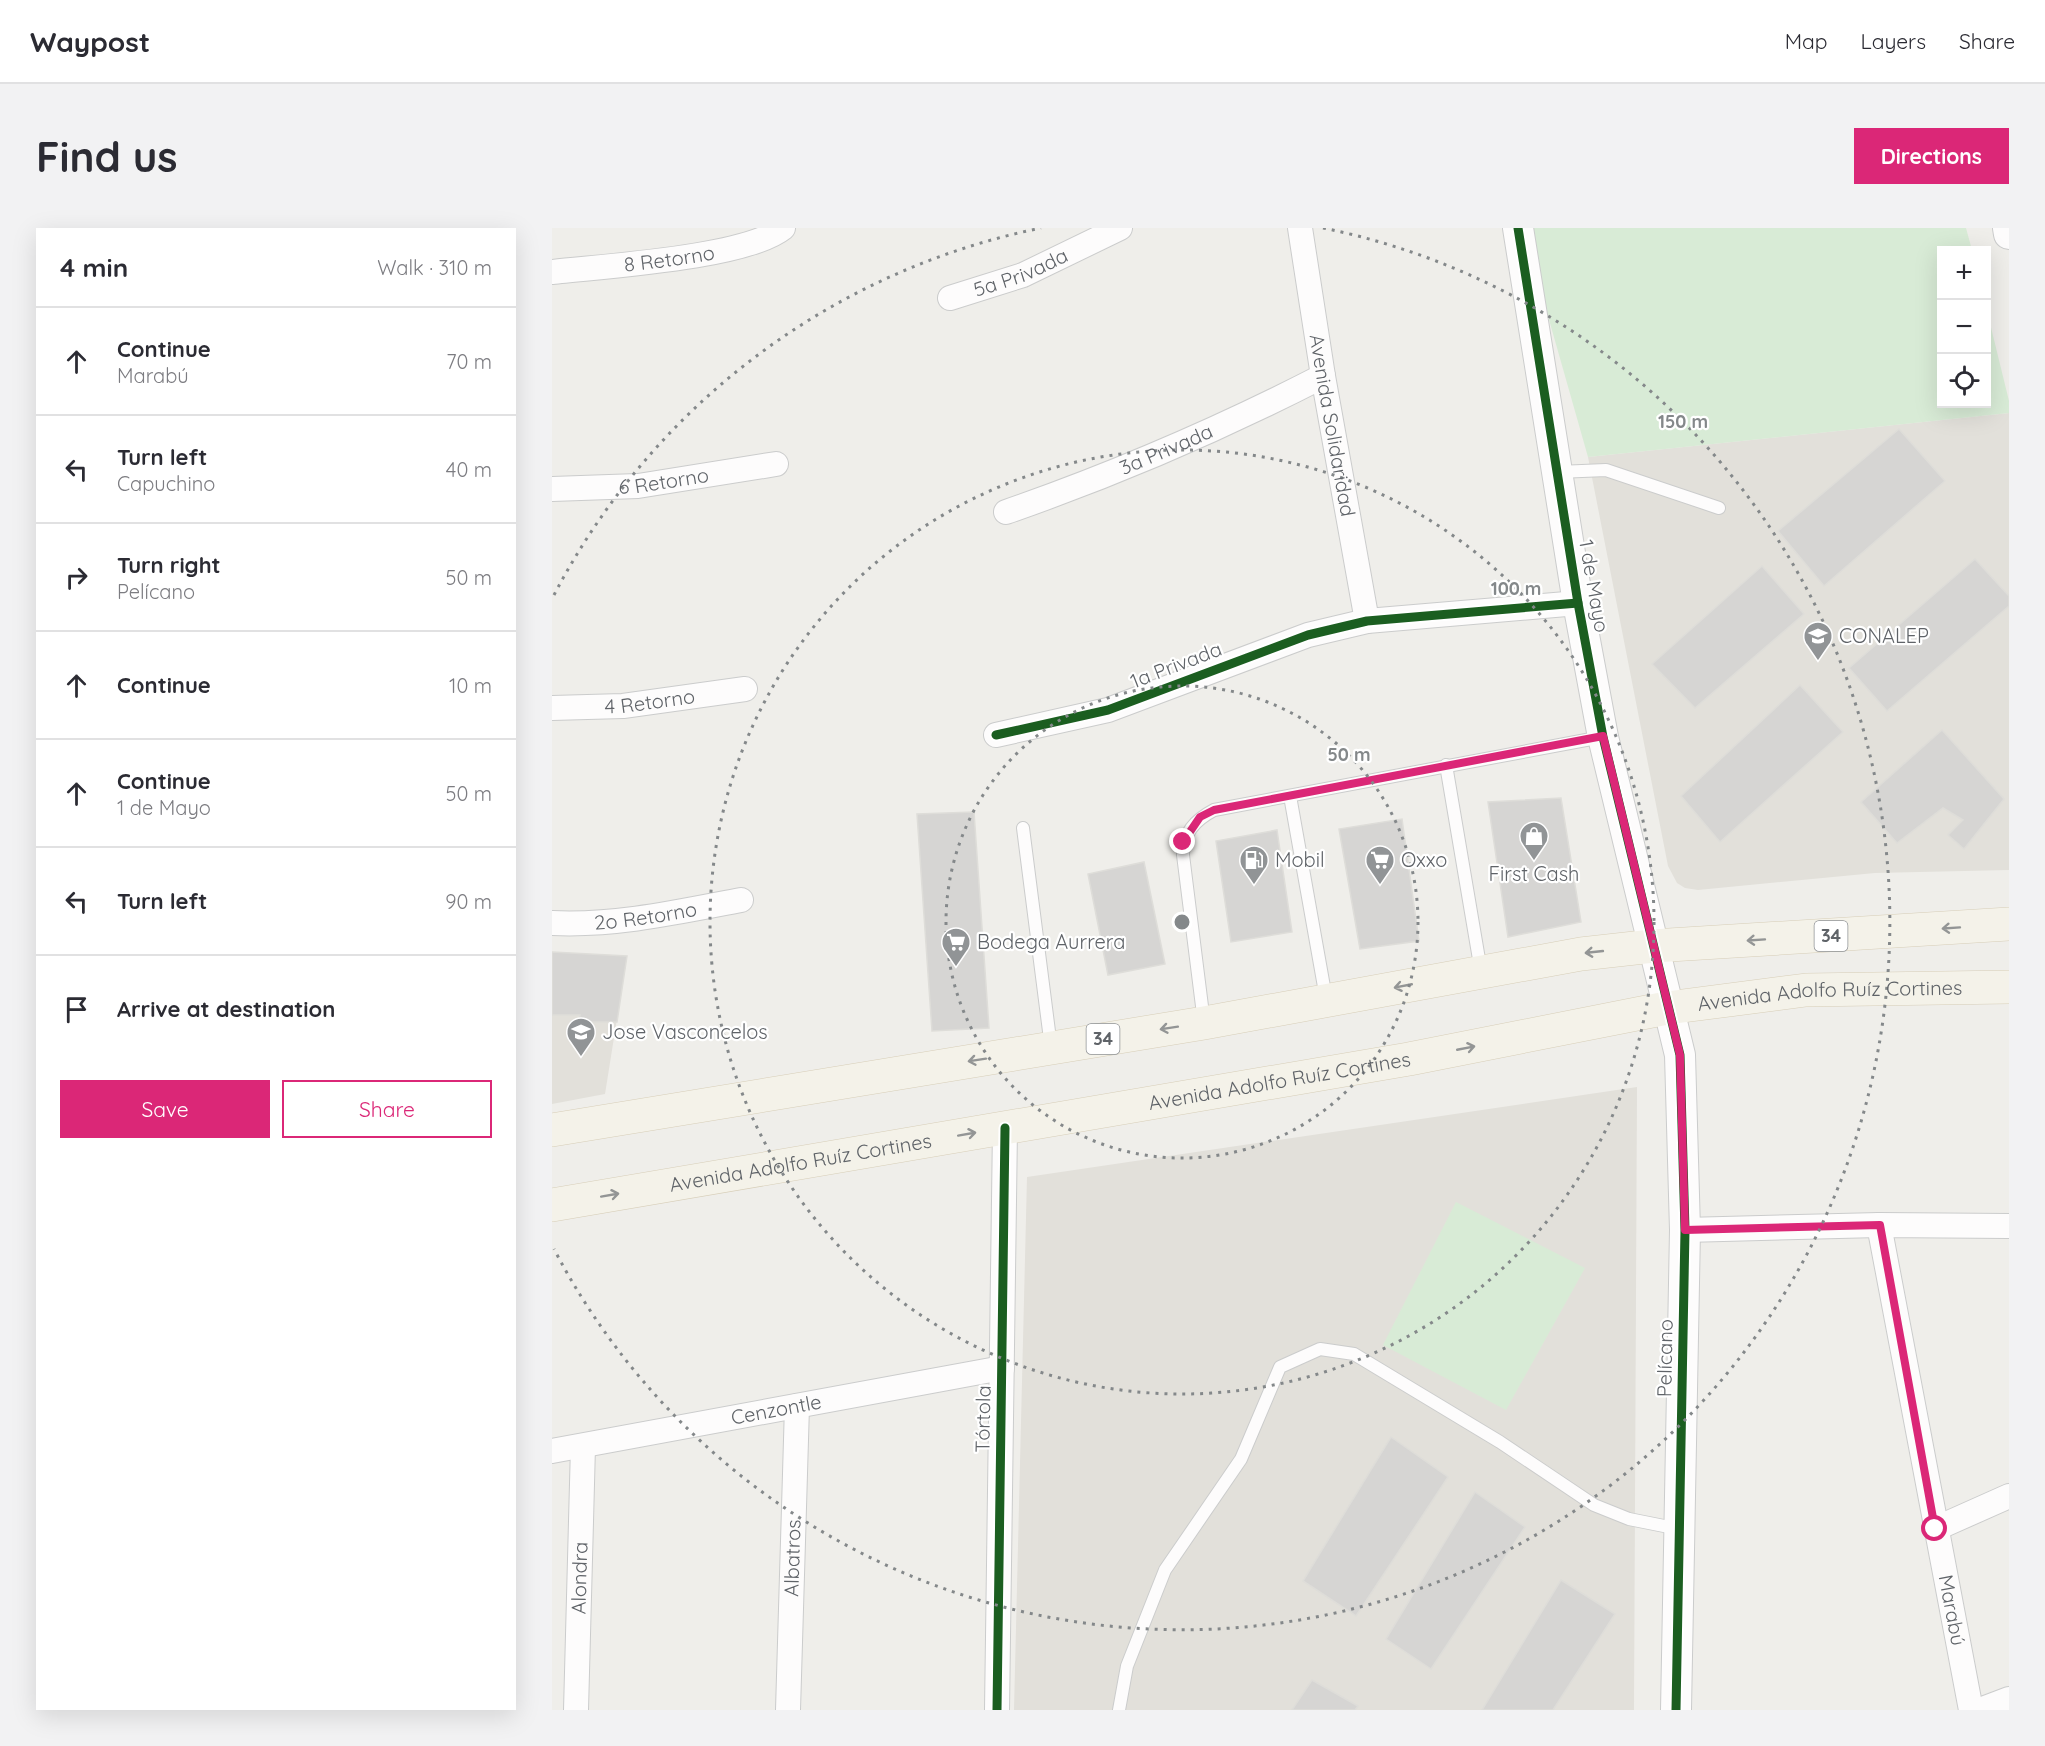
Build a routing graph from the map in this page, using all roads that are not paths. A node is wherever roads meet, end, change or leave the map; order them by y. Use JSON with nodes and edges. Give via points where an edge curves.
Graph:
{"nodes":[{"id":1,"x":783,"y":228,"type":"edge"},
{"id":2,"x":1120,"y":228,"type":"edge"},
{"id":3,"x":1300,"y":228,"type":"edge"},
{"id":4,"x":1518,"y":228,"type":"edge"},
{"id":5,"x":2008,"y":228,"type":"edge"},
{"id":6,"x":2009,"y":234,"type":"edge"},
{"id":7,"x":552,"y":272,"type":"edge"},
{"id":8,"x":950,"y":298,"type":"dead end"},
{"id":9,"x":1323,"y":376,"type":"junction"},
{"id":10,"x":776,"y":464,"type":"dead end"},
{"id":11,"x":1557,"y":472,"type":"junction"},
{"id":12,"x":552,"y":489,"type":"edge"},
{"id":13,"x":1719,"y":508,"type":"dead end"},
{"id":14,"x":1006,"y":512,"type":"dead end"},
{"id":15,"x":1578,"y":603,"type":"junction"},
{"id":16,"x":1367,"y":621,"type":"junction"},
{"id":17,"x":745,"y":689,"type":"dead end"},
{"id":18,"x":552,"y":708,"type":"edge"},
{"id":19,"x":996,"y":735,"type":"dead end"},
{"id":20,"x":1603,"y":736,"type":"junction"},
{"id":21,"x":1446,"y":765,"type":"junction"},
{"id":22,"x":1290,"y":796,"type":"junction"},
{"id":23,"x":1023,"y":828,"type":"dead end"},
{"id":24,"x":741,"y":900,"type":"dead end"},
{"id":25,"x":552,"y":922,"type":"edge"},
{"id":26,"x":2009,"y":924,"type":"edge"},
{"id":27,"x":1653,"y":946,"type":"junction"},
{"id":28,"x":2009,"y":965,"type":"edge"},
{"id":29,"x":1481,"y":971,"type":"junction"},
{"id":30,"x":2009,"y":987,"type":"edge"},
{"id":31,"x":1903,"y":988,"type":"junction"},
{"id":32,"x":1327,"y":1001,"type":"junction"},
{"id":33,"x":1667,"y":1008,"type":"junction"},
{"id":34,"x":1204,"y":1023,"type":"junction"},
{"id":35,"x":1051,"y":1048,"type":"junction"},
{"id":36,"x":1005,"y":1128,"type":"junction"},
{"id":37,"x":558,"y":1134,"type":"edge"},
{"id":38,"x":552,"y":1205,"type":"edge"},
{"id":39,"x":1880,"y":1225,"type":"junction"},
{"id":40,"x":2009,"y":1226,"type":"edge"},
{"id":41,"x":1685,"y":1230,"type":"junction"},
{"id":42,"x":1002,"y":1368,"type":"junction"},
{"id":43,"x":797,"y":1406,"type":"junction"},
{"id":44,"x":583,"y":1446,"type":"junction"},
{"id":45,"x":552,"y":1451,"type":"edge"},
{"id":46,"x":2009,"y":1496,"type":"edge"},
{"id":47,"x":1680,"y":1529,"type":"junction"},
{"id":48,"x":1935,"y":1529,"type":"junction"},
{"id":49,"x":2009,"y":1699,"type":"edge"},
{"id":50,"x":576,"y":1710,"type":"edge"},
{"id":51,"x":788,"y":1710,"type":"edge"},
{"id":52,"x":997,"y":1710,"type":"edge"},
{"id":53,"x":1119,"y":1710,"type":"edge"},
{"id":54,"x":1676,"y":1710,"type":"edge"},
{"id":55,"x":1971,"y":1710,"type":"edge"},
{"id":56,"x":1980,"y":1710,"type":"edge"}],
"edges":[{"from":1,"to":7,"type":"street","name":"8 Retorno","via":[[763,241],[705,253]]},
{"from":2,"to":8,"type":"street","name":"5a Privada","via":[[1023,275]]},
{"from":3,"to":9,"type":"street","name":"Avenida Solidaridad"},
{"from":4,"to":11,"type":"street","name":"1 de Mayo"},
{"from":5,"to":6,"type":"street"},
{"from":9,"to":14,"type":"street","name":"3a Privada","via":[[1236,421],[1148,459]]},
{"from":9,"to":16,"type":"street","name":"Avenida Solidaridad"},
{"from":10,"to":12,"type":"street","name":"6 Retorno","via":[[638,486]]},
{"from":11,"to":13,"type":"lane","via":[[1606,470]]},
{"from":11,"to":15,"type":"street","name":"1 de Mayo"},
{"from":15,"to":16,"type":"street","name":"1a Privada"},
{"from":15,"to":20,"type":"street","name":"1 de Mayo"},
{"from":16,"to":19,"type":"street","name":"1a Privada","via":[[1308,635],[1108,710]]},
{"from":17,"to":18,"type":"street","name":"4 Retorno","via":[[623,706]]},
{"from":20,"to":21,"type":"lane"},
{"from":20,"to":27,"type":"street","name":"1 de Mayo"},
{"from":21,"to":22,"type":"lane"},
{"from":21,"to":29,"type":"lane"},
{"from":22,"to":32,"type":"lane"},
{"from":22,"to":34,"type":"lane","via":[[1214,810],[1200,817],[1183,842]]},
{"from":23,"to":35,"type":"lane"},
{"from":24,"to":25,"type":"street","name":"2o Retorno","via":[[638,919],[582,924]]},
{"from":26,"to":27,"type":"main road","number":"34","one_way":true},
{"from":27,"to":29,"type":"main road","number":"34","one_way":true},
{"from":27,"to":33,"type":"street","name":"1 de Mayo"},
{"from":28,"to":31,"type":"main road","via":[[1959,969]]},
{"from":29,"to":32,"type":"main road","number":"34","one_way":true},
{"from":30,"to":31,"type":"main road","name":"Avenida Adolfo Ruíz Cortines"},
{"from":31,"to":33,"type":"main road","name":"Avenida Adolfo Ruíz Cortines","via":[[1806,990]]},
{"from":32,"to":34,"type":"main road","number":"34"},
{"from":36,"to":33,"type":"main road","name":"Avenida Adolfo Ruíz Cortines","one_way":true,"via":[[1409,1059]]},
{"from":33,"to":41,"type":"street","name":"Pelícano","via":[[1680,1055]]},
{"from":34,"to":35,"type":"main road","number":"34","one_way":true},
{"from":35,"to":37,"type":"main road","number":"34","one_way":true},
{"from":38,"to":36,"type":"main road","name":"Avenida Adolfo Ruíz Cortines","one_way":true},
{"from":36,"to":42,"type":"street","name":"Tórtola"},
{"from":39,"to":40,"type":"street"},
{"from":39,"to":41,"type":"street"},
{"from":39,"to":48,"type":"street","name":"Marabú"},
{"from":41,"to":47,"type":"street","name":"Pelícano"},
{"from":42,"to":43,"type":"street","name":"Cenzontle"},
{"from":42,"to":52,"type":"street","name":"Tórtola"},
{"from":43,"to":44,"type":"street","name":"Cenzontle"},
{"from":43,"to":51,"type":"street","name":"Albatros"},
{"from":44,"to":45,"type":"street","name":"Cenzontle"},
{"from":44,"to":50,"type":"street","name":"Alondra"},
{"from":46,"to":48,"type":"street"},
{"from":47,"to":53,"type":"lane","via":[[1629,1519],[1594,1505],[1500,1442],[1353,1354],[1320,1349],[1280,1367],[1241,1459],[1165,1570],[1127,1666]]},
{"from":47,"to":54,"type":"street","name":"Pelícano"},
{"from":48,"to":55,"type":"street","name":"Marabú"},
{"from":49,"to":56,"type":"street"}]}
